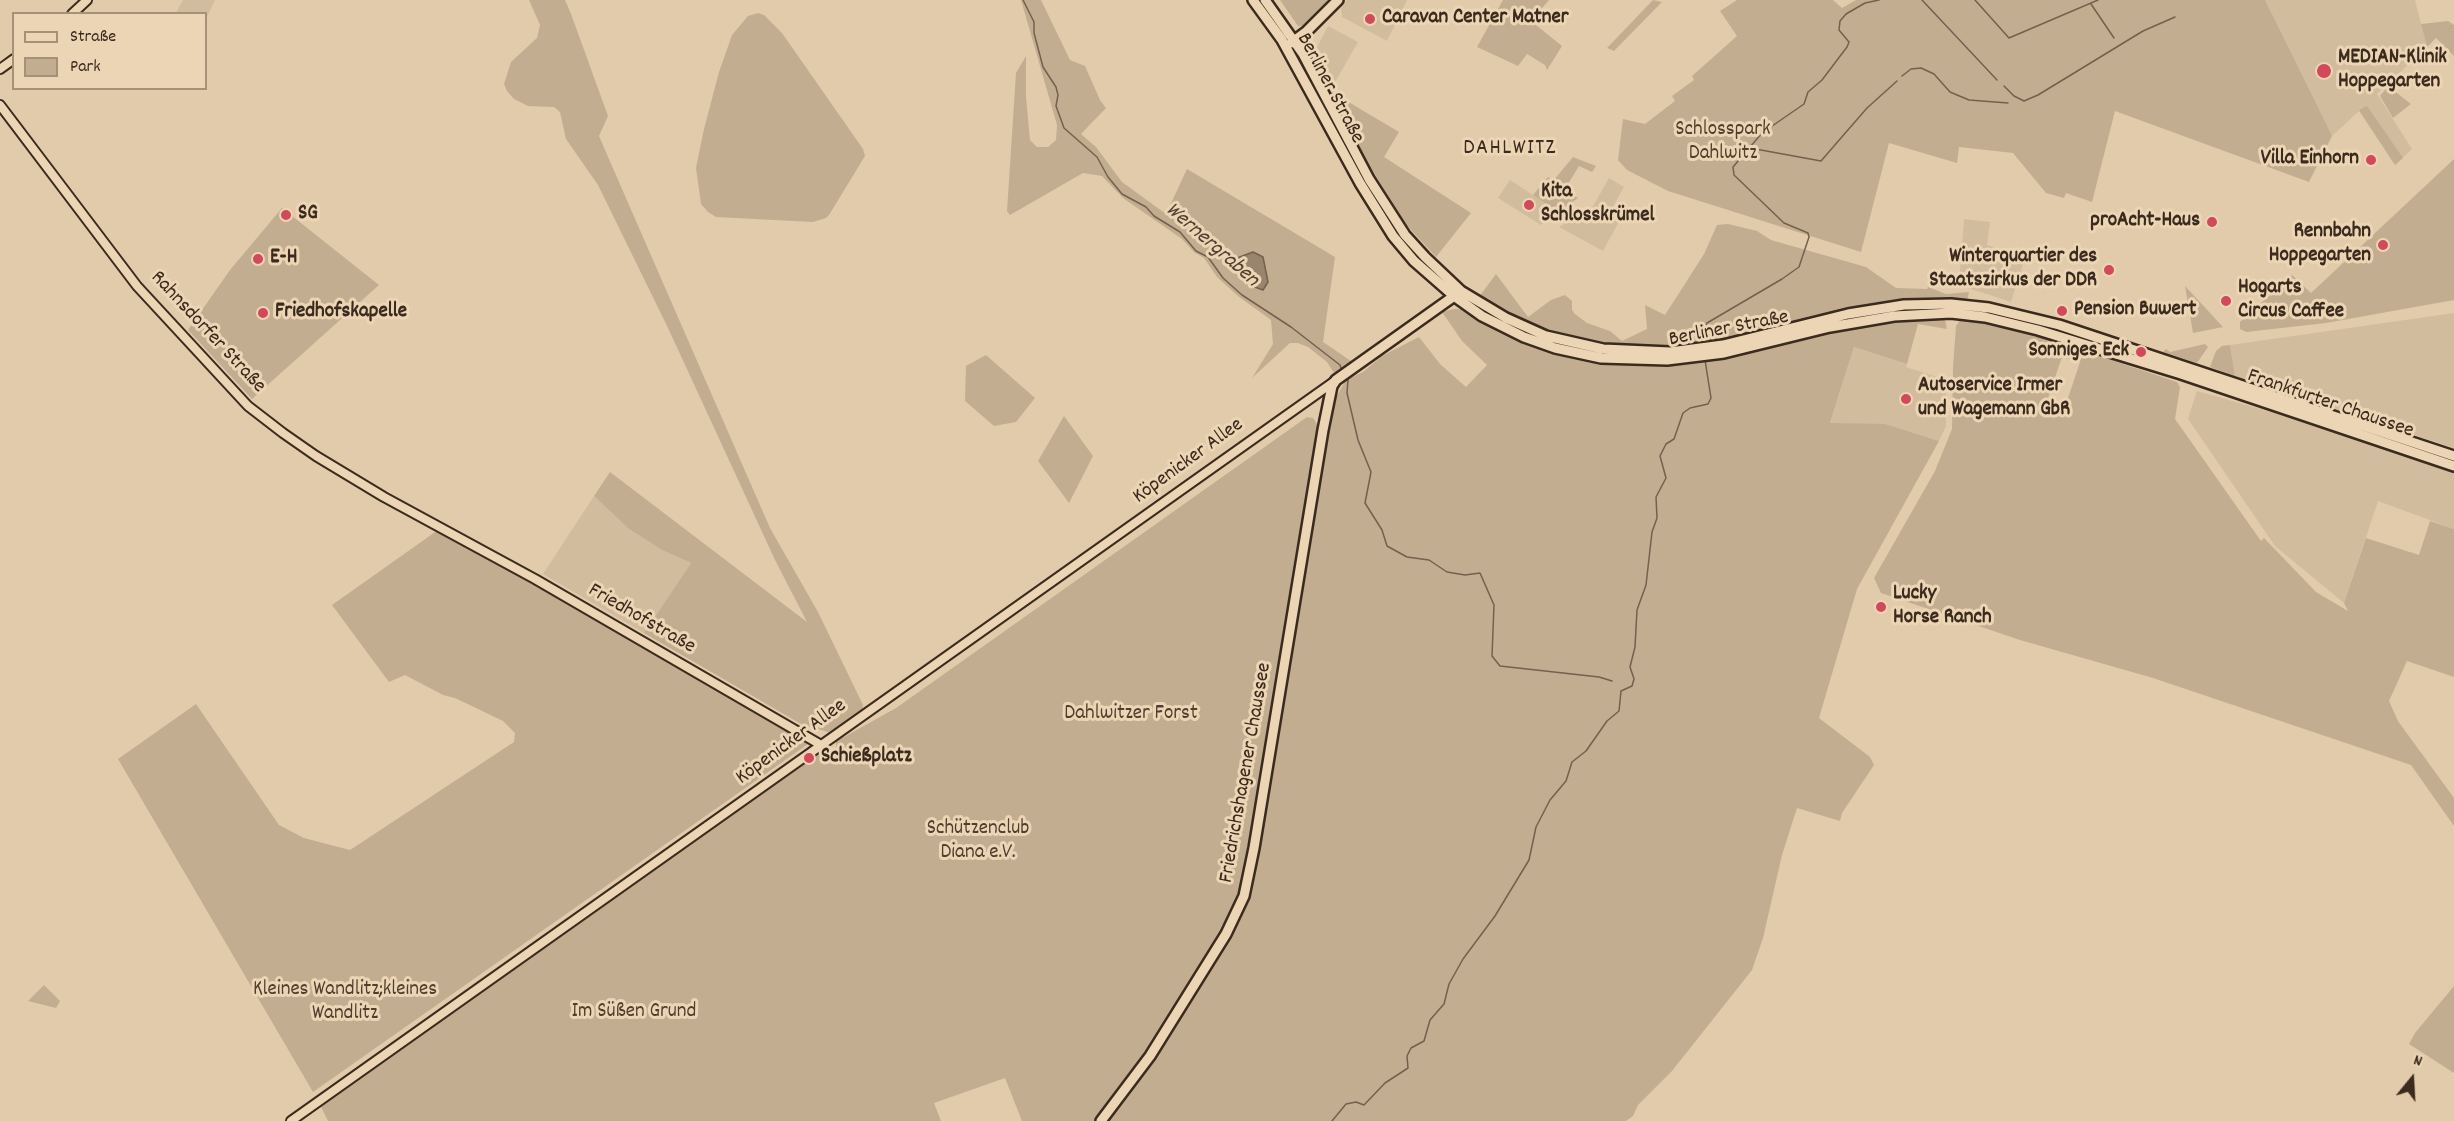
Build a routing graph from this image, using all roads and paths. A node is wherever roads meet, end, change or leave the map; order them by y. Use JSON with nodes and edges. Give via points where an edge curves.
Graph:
{"nodes":[{"id":1,"x":87,"y":0,"type":"edge"},
{"id":2,"x":1253,"y":0,"type":"edge"},
{"id":3,"x":1265,"y":0,"type":"edge"},
{"id":4,"x":1338,"y":0,"type":"edge"},
{"id":5,"x":74,"y":12,"type":"edge"},
{"id":6,"x":1290,"y":43,"type":"junction"},
{"id":7,"x":0,"y":105,"type":"edge"},
{"id":8,"x":1458,"y":294,"type":"junction"},
{"id":9,"x":2197,"y":375,"type":"junction"},
{"id":10,"x":1336,"y":380,"type":"junction"},
{"id":11,"x":1329,"y":394,"type":"junction"},
{"id":12,"x":1315,"y":395,"type":"junction"},
{"id":13,"x":2454,"y":456,"type":"edge"},
{"id":14,"x":2454,"y":466,"type":"edge"},
{"id":15,"x":441,"y":528,"type":"joint"},
{"id":16,"x":821,"y":745,"type":"junction"},
{"id":17,"x":291,"y":1121,"type":"edge"},
{"id":18,"x":1101,"y":1121,"type":"edge"}],
"edges":[{"from":1,"to":5,"type":"street"},
{"from":2,"to":6,"type":"main road","name":"Berliner Straße"},
{"from":3,"to":6,"type":"main road","name":"Berliner Straße"},
{"from":4,"to":6,"type":"main road"},
{"from":6,"to":8,"type":"main road","name":"Berliner Straße","via":[[1318,81],[1388,212]]},
{"from":7,"to":15,"type":"street","name":"Rahnsdorfer Straße","via":[[137,286],[248,406],[315,456]]},
{"from":8,"to":9,"type":"main road","name":"Berliner Straße","via":[[1567,342],[1623,351],[1689,354],[1724,349],[1875,309],[1913,304],[1989,308],[2029,317]]},
{"from":8,"to":10,"type":"main road"},
{"from":9,"to":13,"type":"main road","name":"Frankfurter Chaussee"},
{"from":9,"to":14,"type":"main road","name":"Frankfurter Chaussee"},
{"from":10,"to":11,"type":"main road","name":"Friedrichshagener Chaussee"},
{"from":10,"to":12,"type":"street","name":"Köpenicker Allee"},
{"from":11,"to":12,"type":"street"},
{"from":11,"to":18,"type":"main road","name":"Friedrichshagener Chaussee","via":[[1244,896],[1231,926],[1156,1046]]},
{"from":12,"to":16,"type":"street","name":"Köpenicker Allee"},
{"from":15,"to":16,"type":"street","name":"Friedhofstraße"},
{"from":16,"to":17,"type":"street","name":"Köpenicker Allee"}]}
